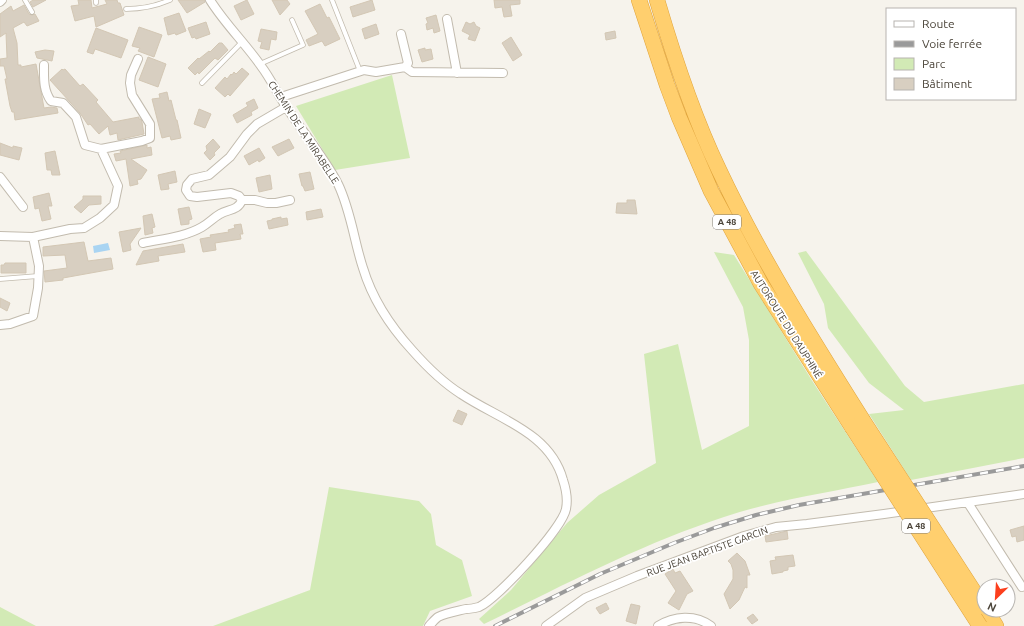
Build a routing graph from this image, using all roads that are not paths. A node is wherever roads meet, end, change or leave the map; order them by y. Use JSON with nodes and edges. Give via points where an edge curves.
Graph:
{"nodes":[{"id":1,"x":2,"y":0,"type":"edge"},
{"id":2,"x":25,"y":0,"type":"edge"},
{"id":3,"x":170,"y":0,"type":"edge"},
{"id":4,"x":210,"y":0,"type":"edge"},
{"id":5,"x":332,"y":0,"type":"edge"},
{"id":6,"x":639,"y":0,"type":"edge"},
{"id":7,"x":657,"y":0,"type":"edge"},
{"id":8,"x":0,"y":2,"type":"edge"},
{"id":9,"x":126,"y":10,"type":"dead end"},
{"id":10,"x":32,"y":12,"type":"dead end"},
{"id":11,"x":447,"y":19,"type":"dead end"},
{"id":12,"x":292,"y":20,"type":"dead end"},
{"id":13,"x":400,"y":34,"type":"dead end"},
{"id":14,"x":242,"y":42,"type":"junction"},
{"id":15,"x":138,"y":59,"type":"dead end"},
{"id":16,"x":260,"y":64,"type":"junction"},
{"id":17,"x":44,"y":65,"type":"dead end"},
{"id":18,"x":405,"y":67,"type":"junction"},
{"id":19,"x":360,"y":72,"type":"junction"},
{"id":20,"x":457,"y":73,"type":"junction"},
{"id":21,"x":503,"y":73,"type":"dead end"},
{"id":22,"x":202,"y":83,"type":"dead end"},
{"id":23,"x":281,"y":97,"type":"junction"},
{"id":24,"x":286,"y":107,"type":"junction"},
{"id":25,"x":101,"y":149,"type":"junction"},
{"id":26,"x":0,"y":176,"type":"edge"},
{"id":27,"x":242,"y":200,"type":"junction"},
{"id":28,"x":290,"y":200,"type":"dead end"},
{"id":29,"x":23,"y":207,"type":"dead end"},
{"id":30,"x":0,"y":236,"type":"edge"},
{"id":31,"x":33,"y":237,"type":"junction"},
{"id":32,"x":143,"y":244,"type":"dead end"},
{"id":33,"x":39,"y":276,"type":"junction"},
{"id":34,"x":0,"y":279,"type":"edge"},
{"id":35,"x":0,"y":325,"type":"edge"},
{"id":36,"x":857,"y":423,"type":"junction"},
{"id":37,"x":1024,"y":494,"type":"edge"},
{"id":38,"x":968,"y":503,"type":"junction"},
{"id":39,"x":1022,"y":588,"type":"dead end"},
{"id":40,"x":976,"y":595,"type":"edge"},
{"id":41,"x":429,"y":626,"type":"edge"},
{"id":42,"x":546,"y":626,"type":"edge"},
{"id":43,"x":658,"y":626,"type":"edge"},
{"id":44,"x":710,"y":626,"type":"edge"},
{"id":45,"x":980,"y":626,"type":"edge"}],
"edges":[{"from":1,"to":8,"type":"street"},
{"from":2,"to":10,"type":"lane"},
{"from":3,"to":9,"type":"lane","via":[[154,6]]},
{"from":4,"to":14,"type":"street","name":"CHEMIN DE LA MIRABELLE"},
{"from":5,"to":19,"type":"lane"},
{"from":6,"to":36,"type":"highway","name":"AUTOROUTE DU DAUPHINÉ","number":"A 48","via":[[684,130],[711,190],[761,284]]},
{"from":7,"to":36,"type":"highway","name":"AUTOROUTE DU DAUPHINÉ","number":"A 48","via":[[688,94],[715,162],[773,275]]},
{"from":11,"to":20,"type":"street"},
{"from":12,"to":16,"type":"lane","via":[[303,46]]},
{"from":13,"to":18,"type":"street","via":[[408,63]]},
{"from":14,"to":16,"type":"street","name":"CHEMIN DE LA MIRABELLE"},
{"from":14,"to":22,"type":"lane"},
{"from":15,"to":25,"type":"street","via":[[130,83],[132,95],[150,124],[150,138]]},
{"from":16,"to":23,"type":"street","name":"CHEMIN DE LA MIRABELLE"},
{"from":17,"to":25,"type":"street","via":[[44,81],[51,101],[63,103],[76,117],[85,145]]},
{"from":18,"to":19,"type":"street"},
{"from":18,"to":20,"type":"street","via":[[412,72]]},
{"from":19,"to":23,"type":"street"},
{"from":20,"to":21,"type":"street"},
{"from":23,"to":24,"type":"street","name":"CHEMIN DE LA MIRABELLE"},
{"from":24,"to":27,"type":"street","via":[[257,124],[230,157],[209,175],[192,179],[187,185],[186,190],[190,196],[231,193]]},
{"from":24,"to":41,"type":"street","name":"CHEMIN DE LA MIRABELLE","via":[[325,161],[339,186],[372,291],[408,346],[427,367],[463,396],[531,435],[545,447],[562,473],[567,498],[566,509],[545,544],[497,594],[479,607],[438,618]]},
{"from":25,"to":31,"type":"street","via":[[118,186],[114,205],[84,228]]},
{"from":26,"to":29,"type":"street"},
{"from":27,"to":28,"type":"street","via":[[267,203]]},
{"from":27,"to":32,"type":"street","via":[[236,209],[225,211],[202,227],[181,236]]},
{"from":30,"to":31,"type":"street"},
{"from":31,"to":33,"type":"street"},
{"from":33,"to":34,"type":"lane"},
{"from":33,"to":35,"type":"street","via":[[33,316]]},
{"from":36,"to":40,"type":"highway","name":"AUTOROUTE DU DAUPHINÉ","number":"A 48","bridge":true},
{"from":36,"to":45,"type":"highway","name":"AUTOROUTE DU DAUPHINÉ","number":"A 48","bridge":true},
{"from":37,"to":38,"type":"street","name":"RUE JEAN BAPTISTE GARCIN"},
{"from":38,"to":39,"type":"street"},
{"from":38,"to":42,"type":"street","name":"RUE JEAN BAPTISTE GARCIN","via":[[776,527],[744,536],[585,598]]},
{"from":43,"to":44,"type":"street","via":[[688,617],[704,621]]}]}
